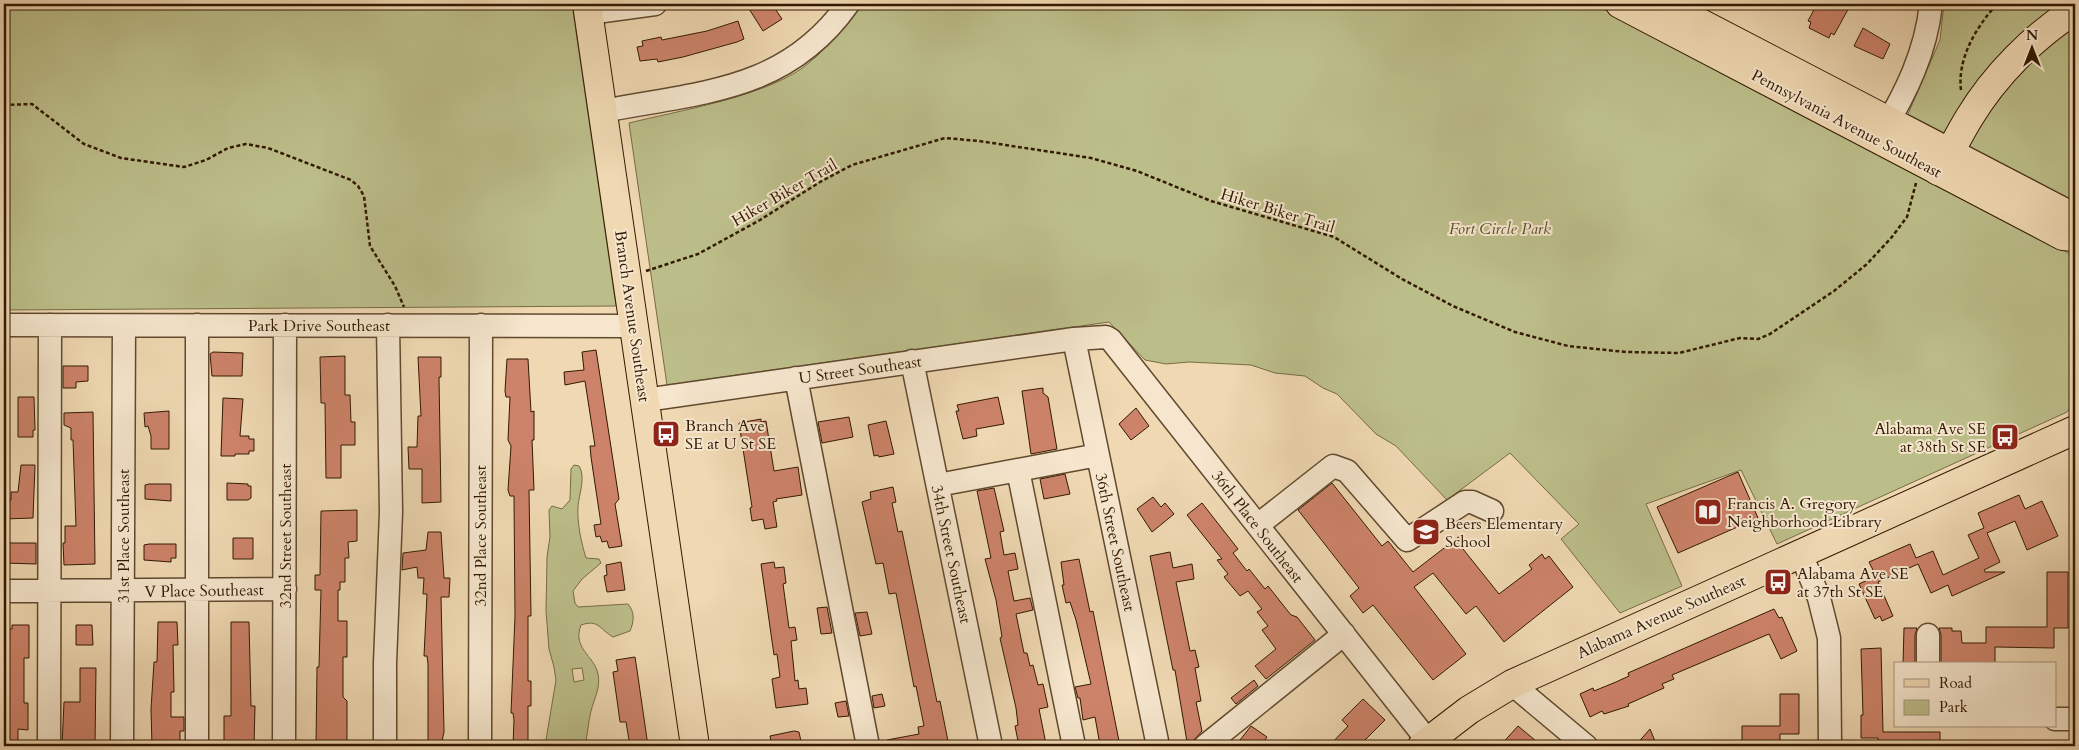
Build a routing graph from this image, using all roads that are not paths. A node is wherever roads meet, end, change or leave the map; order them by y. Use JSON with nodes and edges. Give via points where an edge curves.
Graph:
{"nodes":[{"id":1,"x":655,"y":4,"type":"edge"},
{"id":2,"x":848,"y":4,"type":"edge"},
{"id":3,"x":1620,"y":4,"type":"edge"},
{"id":4,"x":1931,"y":4,"type":"edge"},
{"id":5,"x":588,"y":9,"type":"edge"},
{"id":6,"x":1659,"y":9,"type":"edge"},
{"id":7,"x":2075,"y":10,"type":"edge"},
{"id":8,"x":603,"y":111,"type":"junction"},
{"id":9,"x":1884,"y":130,"type":"junction"},
{"id":10,"x":1936,"y":167,"type":"junction"},
{"id":11,"x":2075,"y":218,"type":"edge"},
{"id":12,"x":2075,"y":237,"type":"edge"},
{"id":13,"x":397,"y":319,"type":"junction"},
{"id":14,"x":4,"y":325,"type":"edge"},
{"id":15,"x":50,"y":325,"type":"junction"},
{"id":16,"x":197,"y":325,"type":"junction"},
{"id":17,"x":285,"y":325,"type":"junction"},
{"id":18,"x":481,"y":325,"type":"junction"},
{"id":19,"x":124,"y":326,"type":"junction"},
{"id":20,"x":635,"y":326,"type":"junction"},
{"id":21,"x":1074,"y":339,"type":"junction"},
{"id":22,"x":912,"y":362,"type":"junction"},
{"id":23,"x":796,"y":378,"type":"junction"},
{"id":24,"x":645,"y":400,"type":"junction"},
{"id":25,"x":2075,"y":430,"type":"edge"},
{"id":26,"x":1098,"y":455,"type":"junction"},
{"id":27,"x":1018,"y":470,"type":"junction"},
{"id":28,"x":938,"y":485,"type":"junction"},
{"id":29,"x":1492,"y":511,"type":"dead end"},
{"id":30,"x":1258,"y":526,"type":"junction"},
{"id":31,"x":1801,"y":554,"type":"junction"},
{"id":32,"x":285,"y":589,"type":"junction"},
{"id":33,"x":4,"y":590,"type":"edge"},
{"id":34,"x":50,"y":590,"type":"junction"},
{"id":35,"x":197,"y":590,"type":"junction"},
{"id":36,"x":123,"y":591,"type":"junction"},
{"id":37,"x":1344,"y":634,"type":"junction"},
{"id":38,"x":1928,"y":635,"type":"dead end"},
{"id":39,"x":1928,"y":662,"type":"edge"},
{"id":40,"x":1512,"y":684,"type":"junction"},
{"id":41,"x":2056,"y":719,"type":"edge"},
{"id":42,"x":2075,"y":719,"type":"edge"},
{"id":43,"x":1425,"y":743,"type":"edge"},
{"id":44,"x":49,"y":746,"type":"edge"},
{"id":45,"x":122,"y":746,"type":"edge"},
{"id":46,"x":197,"y":746,"type":"edge"},
{"id":47,"x":284,"y":746,"type":"edge"},
{"id":48,"x":386,"y":746,"type":"edge"},
{"id":49,"x":480,"y":746,"type":"edge"},
{"id":50,"x":695,"y":746,"type":"edge"},
{"id":51,"x":868,"y":746,"type":"edge"},
{"id":52,"x":991,"y":746,"type":"edge"},
{"id":53,"x":1074,"y":746,"type":"edge"},
{"id":54,"x":1158,"y":746,"type":"edge"},
{"id":55,"x":1205,"y":746,"type":"edge"},
{"id":56,"x":1586,"y":746,"type":"edge"},
{"id":57,"x":1830,"y":746,"type":"edge"}],
"edges":[{"from":1,"to":5,"type":"street"},
{"from":2,"to":8,"type":"street","via":[[813,43],[760,77],[738,85]]},
{"from":3,"to":6,"type":"main road","name":"Pennsylvania Avenue Southeast"},
{"from":4,"to":9,"type":"street","via":[[1928,32],[1920,59]]},
{"from":5,"to":8,"type":"main road","name":"Branch Avenue Southeast"},
{"from":6,"to":9,"type":"main road","name":"Pennsylvania Avenue Southeast"},
{"from":7,"to":10,"type":"main road","via":[[2038,37],[2005,70]]},
{"from":8,"to":20,"type":"main road","name":"Branch Avenue Southeast"},
{"from":9,"to":10,"type":"main road","name":"Pennsylvania Avenue Southeast"},
{"from":10,"to":11,"type":"main road","name":"Pennsylvania Avenue Southeast"},
{"from":10,"to":12,"type":"main road","name":"Pennsylvania Avenue Southeast","via":[[2063,236]]},
{"from":13,"to":17,"type":"street","name":"Park Drive Southeast"},
{"from":13,"to":18,"type":"street","name":"Park Drive Southeast"},
{"from":13,"to":48,"type":"street"},
{"from":14,"to":15,"type":"street","name":"Park Drive Southeast"},
{"from":15,"to":19,"type":"street","name":"Park Drive Southeast"},
{"from":15,"to":34,"type":"street"},
{"from":16,"to":17,"type":"street","name":"Park Drive Southeast"},
{"from":16,"to":19,"type":"street","name":"Park Drive Southeast"},
{"from":16,"to":35,"type":"street"},
{"from":17,"to":32,"type":"street","name":"32nd Street Southeast"},
{"from":18,"to":20,"type":"street","name":"Park Drive Southeast"},
{"from":18,"to":49,"type":"street","name":"32nd Place Southeast"},
{"from":19,"to":36,"type":"street","name":"31st Place Southeast"},
{"from":20,"to":24,"type":"main road","name":"Branch Avenue Southeast"},
{"from":21,"to":22,"type":"street","name":"U Street Southeast"},
{"from":21,"to":26,"type":"street","name":"36th Street Southeast"},
{"from":21,"to":30,"type":"street","name":"36th Place Southeast","via":[[1101,337],[1111,340]]},
{"from":22,"to":23,"type":"street","name":"U Street Southeast"},
{"from":22,"to":28,"type":"street","name":"34th Street Southeast"},
{"from":23,"to":24,"type":"street","name":"U Street Southeast"},
{"from":23,"to":51,"type":"street"},
{"from":24,"to":50,"type":"main road","name":"Branch Avenue Southeast"},
{"from":25,"to":31,"type":"main road","name":"Alabama Avenue Southeast"},
{"from":26,"to":27,"type":"street"},
{"from":26,"to":54,"type":"street","name":"36th Street Southeast"},
{"from":27,"to":28,"type":"street"},
{"from":27,"to":53,"type":"street"},
{"from":28,"to":52,"type":"street","name":"34th Street Southeast"},
{"from":29,"to":30,"type":"street","via":[[1465,502],[1407,540],[1347,471],[1333,466]]},
{"from":30,"to":37,"type":"street","name":"36th Place Southeast"},
{"from":31,"to":40,"type":"main road","name":"Alabama Avenue Southeast"},
{"from":31,"to":57,"type":"street","via":[[1819,598],[1829,638]]},
{"from":32,"to":35,"type":"street","name":"V Place Southeast"},
{"from":32,"to":47,"type":"street","name":"32nd Street Southeast"},
{"from":33,"to":34,"type":"street","name":"V Place Southeast"},
{"from":34,"to":36,"type":"street","name":"V Place Southeast"},
{"from":34,"to":44,"type":"street"},
{"from":35,"to":36,"type":"street","name":"V Place Southeast"},
{"from":35,"to":46,"type":"street"},
{"from":36,"to":45,"type":"street","name":"31st Place Southeast"},
{"from":37,"to":43,"type":"street","name":"36th Place Southeast"},
{"from":37,"to":55,"type":"street"},
{"from":38,"to":39,"type":"street"},
{"from":40,"to":43,"type":"main road","name":"Alabama Avenue Southeast","via":[[1469,710]]},
{"from":40,"to":56,"type":"street"},
{"from":41,"to":42,"type":"street"}]}
